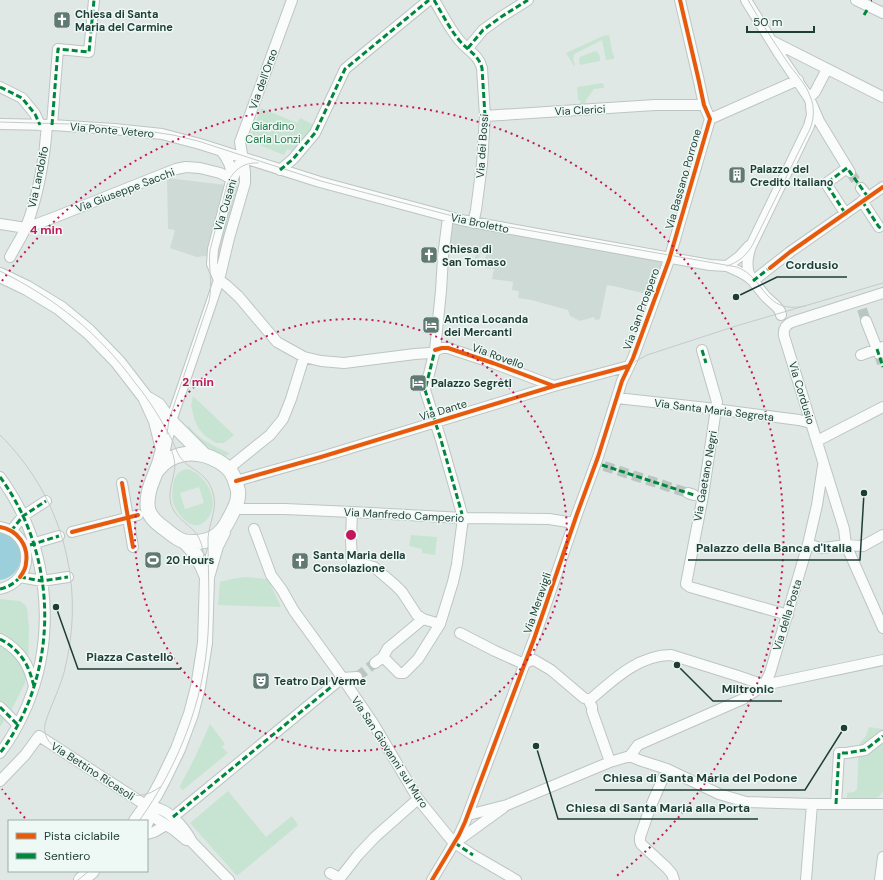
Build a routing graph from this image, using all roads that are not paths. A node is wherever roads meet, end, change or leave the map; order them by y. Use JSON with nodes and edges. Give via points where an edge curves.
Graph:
{"nodes":[{"id":1,"x":94,"y":0,"type":"edge"},
{"id":2,"x":292,"y":0,"type":"edge"},
{"id":3,"x":429,"y":0,"type":"edge"},
{"id":4,"x":434,"y":0,"type":"edge"},
{"id":5,"x":528,"y":0,"type":"edge"},
{"id":6,"x":680,"y":0,"type":"edge"},
{"id":7,"x":746,"y":0,"type":"edge"},
{"id":8,"x":856,"y":0,"type":"edge"},
{"id":9,"x":883,"y":13,"type":"edge"},
{"id":10,"x":772,"y":41,"type":"junction"},
{"id":11,"x":468,"y":48,"type":"junction"},
{"id":12,"x":827,"y":69,"type":"junction"},
{"id":13,"x":798,"y":80,"type":"junction"},
{"id":14,"x":0,"y":87,"type":"edge"},
{"id":15,"x":883,"y":97,"type":"edge"},
{"id":16,"x":809,"y":98,"type":"junction"},
{"id":17,"x":704,"y":105,"type":"junction"},
{"id":18,"x":485,"y":116,"type":"junction"},
{"id":19,"x":710,"y":119,"type":"junction"},
{"id":20,"x":0,"y":124,"type":"edge"},
{"id":21,"x":47,"y":125,"type":"junction"},
{"id":22,"x":222,"y":152,"type":"junction"},
{"id":23,"x":242,"y":158,"type":"junction"},
{"id":24,"x":280,"y":170,"type":"junction"},
{"id":25,"x":232,"y":179,"type":"junction"},
{"id":26,"x":883,"y":187,"type":"edge"},
{"id":27,"x":861,"y":188,"type":"tunnel mouth"},
{"id":28,"x":865,"y":199,"type":"junction"},
{"id":29,"x":845,"y":213,"type":"junction"},
{"id":30,"x":448,"y":217,"type":"junction"},
{"id":31,"x":473,"y":223,"type":"junction"},
{"id":32,"x":0,"y":224,"type":"edge"},
{"id":33,"x":880,"y":227,"type":"dead end"},
{"id":34,"x":26,"y":228,"type":"junction"},
{"id":35,"x":756,"y":234,"type":"junction"},
{"id":36,"x":10,"y":257,"type":"dead end"},
{"id":37,"x":669,"y":258,"type":"junction"},
{"id":38,"x":725,"y":266,"type":"junction"},
{"id":39,"x":0,"y":275,"type":"edge"},
{"id":40,"x":219,"y":280,"type":"junction"},
{"id":41,"x":753,"y":281,"type":"junction"},
{"id":42,"x":883,"y":294,"type":"edge"},
{"id":43,"x":781,"y":315,"type":"dead end"},
{"id":44,"x":866,"y":321,"type":"tunnel mouth"},
{"id":45,"x":435,"y":350,"type":"junction"},
{"id":46,"x":702,"y":350,"type":"dead end"},
{"id":47,"x":879,"y":350,"type":"edge"},
{"id":48,"x":304,"y":356,"type":"junction"},
{"id":49,"x":860,"y":356,"type":"dead end"},
{"id":50,"x":629,"y":366,"type":"junction"},
{"id":51,"x":554,"y":386,"type":"junction"},
{"id":52,"x":145,"y":397,"type":"junction"},
{"id":53,"x":178,"y":397,"type":"junction"},
{"id":54,"x":617,"y":398,"type":"junction"},
{"id":55,"x":158,"y":405,"type":"junction"},
{"id":56,"x":883,"y":407,"type":"edge"},
{"id":57,"x":716,"y":410,"type":"junction"},
{"id":58,"x":171,"y":421,"type":"junction"},
{"id":59,"x":435,"y":422,"type":"junction"},
{"id":60,"x":811,"y":423,"type":"junction"},
{"id":61,"x":817,"y":441,"type":"junction"},
{"id":62,"x":163,"y":447,"type":"junction"},
{"id":63,"x":204,"y":455,"type":"junction"},
{"id":64,"x":823,"y":463,"type":"junction"},
{"id":65,"x":229,"y":468,"type":"junction"},
{"id":66,"x":156,"y":472,"type":"junction"},
{"id":67,"x":0,"y":477,"type":"edge"},
{"id":68,"x":236,"y":481,"type":"junction"},
{"id":69,"x":122,"y":483,"type":"dead end"},
{"id":70,"x":46,"y":502,"type":"dead end"},
{"id":71,"x":234,"y":509,"type":"junction"},
{"id":72,"x":352,"y":512,"type":"junction"},
{"id":73,"x":138,"y":515,"type":"dead end"},
{"id":74,"x":23,"y":516,"type":"junction"},
{"id":75,"x":462,"y":516,"type":"junction"},
{"id":76,"x":128,"y":517,"type":"junction"},
{"id":77,"x":574,"y":523,"type":"junction"},
{"id":78,"x":0,"y":527,"type":"edge"},
{"id":79,"x":225,"y":528,"type":"junction"},
{"id":80,"x":254,"y":529,"type":"dead end"},
{"id":81,"x":11,"y":531,"type":"junction"},
{"id":82,"x":72,"y":532,"type":"dead end"},
{"id":83,"x":883,"y":534,"type":"edge"},
{"id":84,"x":59,"y":536,"type":"dead end"},
{"id":85,"x":184,"y":542,"type":"junction"},
{"id":86,"x":808,"y":544,"type":"junction"},
{"id":87,"x":29,"y":545,"type":"junction"},
{"id":88,"x":846,"y":545,"type":"junction"},
{"id":89,"x":133,"y":547,"type":"dead end"},
{"id":90,"x":20,"y":577,"type":"junction"},
{"id":91,"x":68,"y":577,"type":"dead end"},
{"id":92,"x":207,"y":577,"type":"junction"},
{"id":93,"x":42,"y":581,"type":"junction"},
{"id":94,"x":0,"y":589,"type":"edge"},
{"id":95,"x":788,"y":615,"type":"junction"},
{"id":96,"x":423,"y":619,"type":"junction"},
{"id":97,"x":440,"y":624,"type":"junction"},
{"id":98,"x":883,"y":628,"type":"edge"},
{"id":99,"x":460,"y":633,"type":"dead end"},
{"id":100,"x":0,"y":638,"type":"edge"},
{"id":101,"x":883,"y":660,"type":"edge"},
{"id":102,"x":524,"y":664,"type":"junction"},
{"id":103,"x":357,"y":677,"type":"tunnel mouth"},
{"id":104,"x":342,"y":678,"type":"junction"},
{"id":105,"x":764,"y":685,"type":"junction"},
{"id":106,"x":34,"y":686,"type":"junction"},
{"id":107,"x":588,"y":699,"type":"junction"},
{"id":108,"x":0,"y":707,"type":"edge"},
{"id":109,"x":18,"y":725,"type":"junction"},
{"id":110,"x":883,"y":736,"type":"edge"},
{"id":111,"x":0,"y":753,"type":"edge"},
{"id":112,"x":608,"y":756,"type":"dead end"},
{"id":113,"x":630,"y":756,"type":"junction"},
{"id":114,"x":667,"y":769,"type":"junction"},
{"id":115,"x":0,"y":781,"type":"edge"},
{"id":116,"x":418,"y":799,"type":"junction"},
{"id":117,"x":151,"y":801,"type":"junction"},
{"id":118,"x":812,"y":804,"type":"junction"},
{"id":119,"x":836,"y":804,"type":"junction"},
{"id":120,"x":883,"y":804,"type":"edge"},
{"id":121,"x":506,"y":806,"type":"junction"},
{"id":122,"x":468,"y":815,"type":"junction"},
{"id":123,"x":137,"y":820,"type":"edge"},
{"id":124,"x":148,"y":820,"type":"edge"},
{"id":125,"x":169,"y":821,"type":"junction"},
{"id":126,"x":148,"y":834,"type":"edge"},
{"id":127,"x":454,"y":843,"type":"junction"},
{"id":128,"x":883,"y":857,"type":"edge"},
{"id":129,"x":91,"y":872,"type":"edge"},
{"id":130,"x":330,"y":873,"type":"dead end"},
{"id":131,"x":81,"y":880,"type":"edge"},
{"id":132,"x":229,"y":880,"type":"edge"},
{"id":133,"x":432,"y":880,"type":"edge"},
{"id":134,"x":516,"y":880,"type":"edge"},
{"id":135,"x":674,"y":880,"type":"edge"},
{"id":136,"x":806,"y":880,"type":"edge"},
{"id":137,"x":880,"y":880,"type":"edge"}],
"edges":[{"from":1,"to":21,"type":"street","name":"Via Landolfo","via":[[89,52],[58,49]]},
{"from":2,"to":23,"type":"street","name":"Via dell'Orso","via":[[240,142]]},
{"from":3,"to":24,"type":"street","via":[[345,69],[315,133]]},
{"from":4,"to":11,"type":"street","via":[[458,39]]},
{"from":5,"to":11,"type":"street","via":[[483,30]]},
{"from":6,"to":17,"type":"street","name":"Via Bassano Porrone"},
{"from":7,"to":10,"type":"street"},
{"from":8,"to":9,"type":"street"},
{"from":10,"to":12,"type":"street"},
{"from":10,"to":13,"type":"street"},
{"from":11,"to":18,"type":"street","name":"Via dei Bossi","via":[[482,68]]},
{"from":12,"to":15,"type":"street"},
{"from":12,"to":16,"type":"street"},
{"from":13,"to":16,"type":"street"},
{"from":13,"to":19,"type":"street"},
{"from":14,"to":21,"type":"street","via":[[22,98]]},
{"from":16,"to":29,"type":"street","via":[[819,121],[849,170],[827,185]]},
{"from":16,"to":35,"type":"street","via":[[812,112],[809,126]]},
{"from":17,"to":18,"type":"street","name":"Via Clerici","via":[[655,105]]},
{"from":17,"to":19,"type":"street","name":"Via Bassano Porrone"},
{"from":18,"to":31,"type":"street","name":"Via dei Bossi","via":[[482,164]]},
{"from":19,"to":37,"type":"street","name":"Via Bassano Porrone"},
{"from":20,"to":21,"type":"street","name":"Via Ponte Vetero"},
{"from":21,"to":22,"type":"street","name":"Via Ponte Vetero","via":[[114,128],[162,134]]},
{"from":21,"to":34,"type":"street","name":"Via Landolfo","via":[[37,193]]},
{"from":22,"to":23,"type":"street","name":"Via Ponte Vetero"},
{"from":22,"to":25,"type":"street","via":[[230,164]]},
{"from":23,"to":24,"type":"street","name":"Via Broletto"},
{"from":23,"to":25,"type":"street","name":"Via Cusani"},
{"from":23,"to":40,"type":"street","name":"Via Cusani","via":[[245,183]]},
{"from":24,"to":30,"type":"street","name":"Via Broletto"},
{"from":25,"to":34,"type":"street","name":"Via Giuseppe Sacchi","via":[[200,168],[179,169]]},
{"from":25,"to":40,"type":"street","name":"Via Cusani","via":[[212,249],[212,264]]},
{"from":26,"to":28,"type":"street"},
{"from":27,"to":28,"type":"street"},
{"from":28,"to":29,"type":"street"},
{"from":28,"to":33,"type":"street"},
{"from":29,"to":41,"type":"street"},
{"from":30,"to":31,"type":"street","name":"Via Broletto"},
{"from":30,"to":45,"type":"street","via":[[442,257],[442,291]]},
{"from":31,"to":37,"type":"street","name":"Via Broletto"},
{"from":32,"to":34,"type":"street"},
{"from":34,"to":36,"type":"street","name":"Via Landolfo"},
{"from":35,"to":38,"type":"street","via":[[745,251]]},
{"from":35,"to":41,"type":"street","via":[[747,260],[748,273]]},
{"from":37,"to":38,"type":"street","name":"Via Broletto"},
{"from":37,"to":50,"type":"street","name":"Via San Prospero"},
{"from":38,"to":41,"type":"street"},
{"from":39,"to":52,"type":"street","via":[[60,308],[89,332],[118,362]]},
{"from":40,"to":48,"type":"street","name":"Via Rovello","via":[[239,296],[277,342]]},
{"from":40,"to":53,"type":"street","name":"Via Cusani"},
{"from":41,"to":43,"type":"street"},
{"from":42,"to":60,"type":"street","name":"Via Cordusio","via":[[861,305],[818,313],[787,324],[783,330]]},
{"from":44,"to":47,"type":"street"},
{"from":45,"to":48,"type":"street","name":"Via Rovello","via":[[344,363]]},
{"from":45,"to":51,"type":"street","name":"Via Rovello","via":[[448,348]]},
{"from":45,"to":59,"type":"street","via":[[425,390]]},
{"from":46,"to":57,"type":"street","name":"Via Gaetano Negri","via":[[717,402]]},
{"from":47,"to":49,"type":"street"},
{"from":48,"to":65,"type":"street","via":[[283,419],[270,434]]},
{"from":50,"to":51,"type":"street","name":"Via Dante"},
{"from":50,"to":54,"type":"street","name":"Via Meravigli"},
{"from":51,"to":59,"type":"street","name":"Via Dante"},
{"from":52,"to":55,"type":"street"},
{"from":52,"to":62,"type":"street","via":[[157,423]]},
{"from":53,"to":55,"type":"street"},
{"from":53,"to":58,"type":"street","name":"Via Cusani"},
{"from":54,"to":57,"type":"street","name":"Via Santa Maria Segreta"},
{"from":54,"to":77,"type":"street","name":"Via Meravigli"},
{"from":55,"to":58,"type":"street"},
{"from":56,"to":61,"type":"street"},
{"from":57,"to":60,"type":"street","name":"Via Santa Maria Segreta"},
{"from":57,"to":95,"type":"street","name":"Via Gaetano Negri","via":[[686,584]]},
{"from":58,"to":62,"type":"street"},
{"from":58,"to":63,"type":"street"},
{"from":59,"to":68,"type":"street","name":"Via Dante"},
{"from":59,"to":75,"type":"street","name":"Via Dante"},
{"from":60,"to":61,"type":"street","name":"Via Cordusio"},
{"from":61,"to":64,"type":"street","name":"Via Cordusio"},
{"from":62,"to":66,"type":"street"},
{"from":63,"to":65,"type":"street"},
{"from":63,"to":66,"type":"street","via":[[182,454],[166,461]]},
{"from":64,"to":86,"type":"street","name":"Via della Posta"},
{"from":64,"to":88,"type":"street","name":"Via Cordusio","via":[[844,528]]},
{"from":65,"to":68,"type":"street"},
{"from":66,"to":85,"type":"street","via":[[148,497],[150,514],[161,526]]},
{"from":67,"to":74,"type":"street"},
{"from":68,"to":71,"type":"street","via":[[238,495]]},
{"from":69,"to":76,"type":"street"},
{"from":70,"to":74,"type":"street"},
{"from":71,"to":72,"type":"street","name":"Via Manfredo Camperio"},
{"from":71,"to":79,"type":"street"},
{"from":72,"to":75,"type":"street","name":"Via Manfredo Camperio"},
{"from":72,"to":96,"type":"street","via":[[352,561],[379,570],[402,592],[417,615]]},
{"from":73,"to":76,"type":"street"},
{"from":74,"to":81,"type":"street"},
{"from":74,"to":87,"type":"street"},
{"from":75,"to":77,"type":"street","name":"Via Manfredo Camperio","via":[[549,519]]},
{"from":75,"to":97,"type":"street","via":[[454,576]]},
{"from":76,"to":82,"type":"street"},
{"from":76,"to":89,"type":"street"},
{"from":77,"to":102,"type":"street","name":"Via Meravigli"},
{"from":78,"to":81,"type":"street"},
{"from":79,"to":85,"type":"street","via":[[208,541]]},
{"from":79,"to":92,"type":"street","via":[[216,546]]},
{"from":80,"to":104,"type":"street","name":"Via San Giovanni sul Muro","via":[[271,575]]},
{"from":81,"to":87,"type":"street"},
{"from":83,"to":88,"type":"street","via":[[863,546]]},
{"from":84,"to":87,"type":"street"},
{"from":85,"to":92,"type":"street","via":[[191,548]]},
{"from":86,"to":88,"type":"street","via":[[824,548]]},
{"from":86,"to":95,"type":"street","name":"Via della Posta"},
{"from":87,"to":90,"type":"street"},
{"from":87,"to":93,"type":"street","via":[[38,559]]},
{"from":88,"to":98,"type":"street","name":"Via Cordusio"},
{"from":90,"to":93,"type":"street"},
{"from":90,"to":94,"type":"street","via":[[14,583]]},
{"from":91,"to":93,"type":"street"},
{"from":92,"to":117,"type":"street","via":[[205,646],[198,687],[178,749]]},
{"from":93,"to":106,"type":"street","via":[[45,626]]},
{"from":95,"to":105,"type":"street","name":"Via della Posta"},
{"from":96,"to":97,"type":"street"},
{"from":96,"to":97,"type":"street","via":[[388,648],[379,660],[399,673],[404,673],[418,659]]},
{"from":99,"to":102,"type":"street"},
{"from":100,"to":106,"type":"street","via":[[19,654],[28,668]]},
{"from":101,"to":105,"type":"street"},
{"from":102,"to":107,"type":"street","via":[[534,660],[552,670]]},
{"from":102,"to":122,"type":"street","name":"Via Meravigli"},
{"from":103,"to":104,"type":"street"},
{"from":104,"to":116,"type":"street","name":"Via San Giovanni sul Muro"},
{"from":104,"to":125,"type":"street"},
{"from":105,"to":107,"type":"street","via":[[671,655],[663,655],[640,663],[621,674]]},
{"from":105,"to":113,"type":"street","via":[[743,699],[638,745]]},
{"from":106,"to":109,"type":"street"},
{"from":107,"to":112,"type":"street"},
{"from":108,"to":109,"type":"street"},
{"from":109,"to":111,"type":"street"},
{"from":110,"to":119,"type":"street","via":[[865,750],[838,753]]},
{"from":113,"to":114,"type":"street"},
{"from":113,"to":121,"type":"street"},
{"from":114,"to":118,"type":"street","via":[[719,794],[746,802]]},
{"from":114,"to":135,"type":"street","via":[[650,808],[640,841],[644,848],[667,868]]},
{"from":115,"to":117,"type":"street","name":"Via Bettino Ricasoli","via":[[39,736]]},
{"from":116,"to":127,"type":"street","name":"Via San Giovanni sul Muro"},
{"from":116,"to":130,"type":"street","via":[[375,837],[340,878]]},
{"from":117,"to":123,"type":"street"},
{"from":117,"to":124,"type":"street"},
{"from":117,"to":125,"type":"street","name":"Via Bettino Ricasoli"},
{"from":118,"to":119,"type":"street"},
{"from":118,"to":136,"type":"street"},
{"from":119,"to":120,"type":"street"},
{"from":121,"to":122,"type":"street"},
{"from":121,"to":127,"type":"street"},
{"from":122,"to":127,"type":"street","name":"Via Meravigli"},
{"from":125,"to":126,"type":"street"},
{"from":125,"to":132,"type":"street","via":[[188,835]]},
{"from":127,"to":133,"type":"street","name":"Via Meravigli"},
{"from":127,"to":134,"type":"street","name":"Via San Giovanni sul Muro"},
{"from":128,"to":137,"type":"street"},
{"from":129,"to":131,"type":"street"}]}
